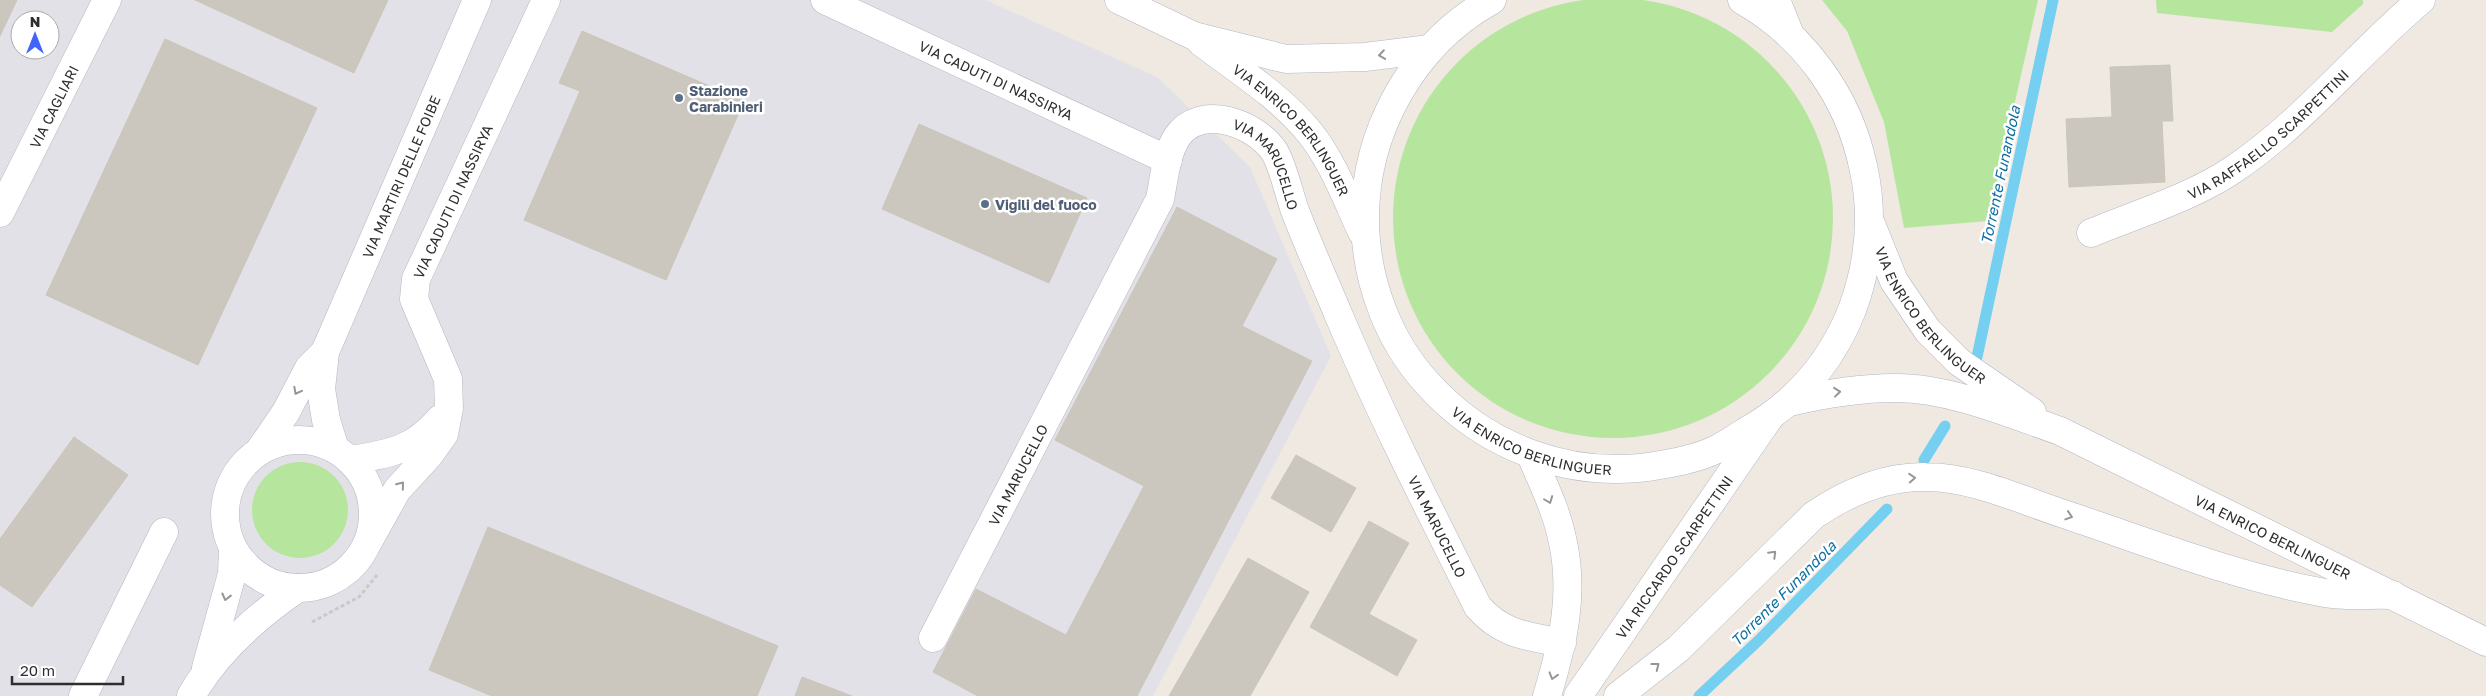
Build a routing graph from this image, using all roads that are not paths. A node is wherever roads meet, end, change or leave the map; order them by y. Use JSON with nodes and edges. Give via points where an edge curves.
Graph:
{"nodes":[{"id":1,"x":107,"y":0,"type":"edge"},
{"id":2,"x":477,"y":0,"type":"edge"},
{"id":3,"x":546,"y":0,"type":"edge"},
{"id":4,"x":825,"y":0,"type":"edge"},
{"id":5,"x":1118,"y":0,"type":"edge"},
{"id":6,"x":1492,"y":0,"type":"edge"},
{"id":7,"x":1742,"y":0,"type":"edge"},
{"id":8,"x":1776,"y":0,"type":"edge"},
{"id":9,"x":2416,"y":1,"type":"edge"},
{"id":10,"x":1790,"y":35,"type":"junction"},
{"id":11,"x":1194,"y":36,"type":"junction"},
{"id":12,"x":1430,"y":49,"type":"junction"},
{"id":13,"x":1168,"y":160,"type":"junction"},
{"id":14,"x":0,"y":214,"type":"edge"},
{"id":15,"x":1869,"y":219,"type":"junction"},
{"id":16,"x":2091,"y":233,"type":"dead end"},
{"id":17,"x":1366,"y":241,"type":"junction"},
{"id":18,"x":325,"y":352,"type":"junction"},
{"id":19,"x":449,"y":408,"type":"junction"},
{"id":20,"x":1779,"y":410,"type":"junction"},
{"id":21,"x":2060,"y":432,"type":"junction"},
{"id":22,"x":260,"y":450,"type":"junction"},
{"id":23,"x":343,"y":455,"type":"junction"},
{"id":24,"x":1531,"y":455,"type":"junction"},
{"id":25,"x":164,"y":532,"type":"dead end"},
{"id":26,"x":368,"y":542,"type":"junction"},
{"id":27,"x":233,"y":549,"type":"junction"},
{"id":28,"x":298,"y":588,"type":"junction"},
{"id":29,"x":2393,"y":595,"type":"junction"},
{"id":30,"x":933,"y":638,"type":"dead end"},
{"id":31,"x":2486,"y":642,"type":"edge"},
{"id":32,"x":1562,"y":643,"type":"junction"},
{"id":33,"x":198,"y":685,"type":"edge"},
{"id":34,"x":83,"y":696,"type":"edge"},
{"id":35,"x":1547,"y":696,"type":"edge"},
{"id":36,"x":1578,"y":696,"type":"edge"},
{"id":37,"x":1618,"y":696,"type":"edge"}],
"edges":[{"from":1,"to":14,"type":"street","name":"VIA CAGLIARI"},
{"from":2,"to":18,"type":"street","name":"VIA MARTIRI DELLE FOIBE"},
{"from":3,"to":19,"type":"street","name":"VIA CADUTI DI NASSIRYA","via":[[416,279],[414,299],[448,379]]},
{"from":4,"to":13,"type":"street","name":"VIA CADUTI DI NASSIRYA"},
{"from":5,"to":11,"type":"street","name":"VIA ENRICO BERLINGUER"},
{"from":6,"to":12,"type":"street","name":"VIA ENRICO BERLINGUER","via":[[1467,16]]},
{"from":7,"to":10,"type":"street","name":"VIA ENRICO BERLINGUER"},
{"from":8,"to":10,"type":"street"},
{"from":9,"to":16,"type":"street","name":"VIA RAFFAELLO SCARPETTINI","via":[[2286,128],[2233,170],[2205,186]]},
{"from":10,"to":15,"type":"street","name":"VIA ENRICO BERLINGUER","via":[[1820,69],[1844,109],[1860,152]]},
{"from":12,"to":11,"type":"street","name":"VIA ENRICO BERLINGUER","one_way":true,"via":[[1365,57],[1286,59]]},
{"from":11,"to":17,"type":"street","name":"VIA ENRICO BERLINGUER","via":[[1291,112],[1311,134],[1332,166]]},
{"from":12,"to":17,"type":"street","name":"VIA ENRICO BERLINGUER","via":[[1408,76],[1378,138],[1369,171]]},
{"from":13,"to":30,"type":"street","name":"VIA MARUCELLO","via":[[1160,199]]},
{"from":13,"to":32,"type":"street","name":"VIA MARUCELLO","via":[[1176,138],[1186,127],[1199,121],[1219,119],[1243,124],[1275,152],[1359,364],[1478,607],[1494,623],[1511,633]]},
{"from":15,"to":20,"type":"street","name":"VIA ENRICO BERLINGUER","via":[[1864,268],[1848,318],[1823,363]]},
{"from":15,"to":21,"type":"street","name":"VIA ENRICO BERLINGUER","via":[[1894,281],[1928,331],[1959,362]]},
{"from":17,"to":24,"type":"street","name":"VIA ENRICO BERLINGUER","via":[[1377,296],[1401,348],[1417,372],[1457,413],[1480,430]]},
{"from":18,"to":22,"type":"street","name":"VIA MARTIRI DELLE FOIBE","one_way":true,"via":[[310,368]]},
{"from":18,"to":23,"type":"street","name":"VIA MARTIRI DELLE FOIBE","via":[[321,389],[326,420]]},
{"from":19,"to":23,"type":"street","via":[[414,443],[396,452]]},
{"from":26,"to":19,"type":"street","name":"VIA CADUTI DI NASSIRYA","one_way":true,"via":[[397,490],[444,434]]},
{"from":20,"to":21,"type":"street","name":"VIA ENRICO BERLINGUER","one_way":true,"via":[[1828,393],[1860,389],[1923,390],[1995,408]]},
{"from":20,"to":24,"type":"street","name":"VIA ENRICO BERLINGUER","via":[[1715,450],[1679,462],[1642,469],[1604,470],[1567,465]]},
{"from":20,"to":36,"type":"street","name":"VIA RICCARDO SCARPETTINI"},
{"from":21,"to":29,"type":"street","name":"VIA ENRICO BERLINGUER"},
{"from":22,"to":23,"type":"street","via":[[280,441],[303,439],[324,443]]},
{"from":22,"to":27,"type":"street","via":[[243,465],[231,484],[227,498],[226,528]]},
{"from":23,"to":26,"type":"street","via":[[358,467],[369,486],[374,506],[373,528]]},
{"from":24,"to":32,"type":"street","one_way":true,"via":[[1562,537],[1568,595]]},
{"from":25,"to":34,"type":"street"},
{"from":26,"to":28,"type":"street","via":[[354,565],[338,578],[318,586]]},
{"from":27,"to":28,"type":"street","via":[[242,562],[267,581]]},
{"from":27,"to":33,"type":"street","one_way":true,"via":[[232,574]]},
{"from":28,"to":33,"type":"street","via":[[244,632]]},
{"from":29,"to":31,"type":"street","name":"VIA ENRICO BERLINGUER"},
{"from":37,"to":29,"type":"street","one_way":true,"via":[[1678,650],[1814,515],[1862,488],[1893,479],[1926,477],[1975,485],[2200,559],[2327,593]]},
{"from":32,"to":35,"type":"street","one_way":true}]}
